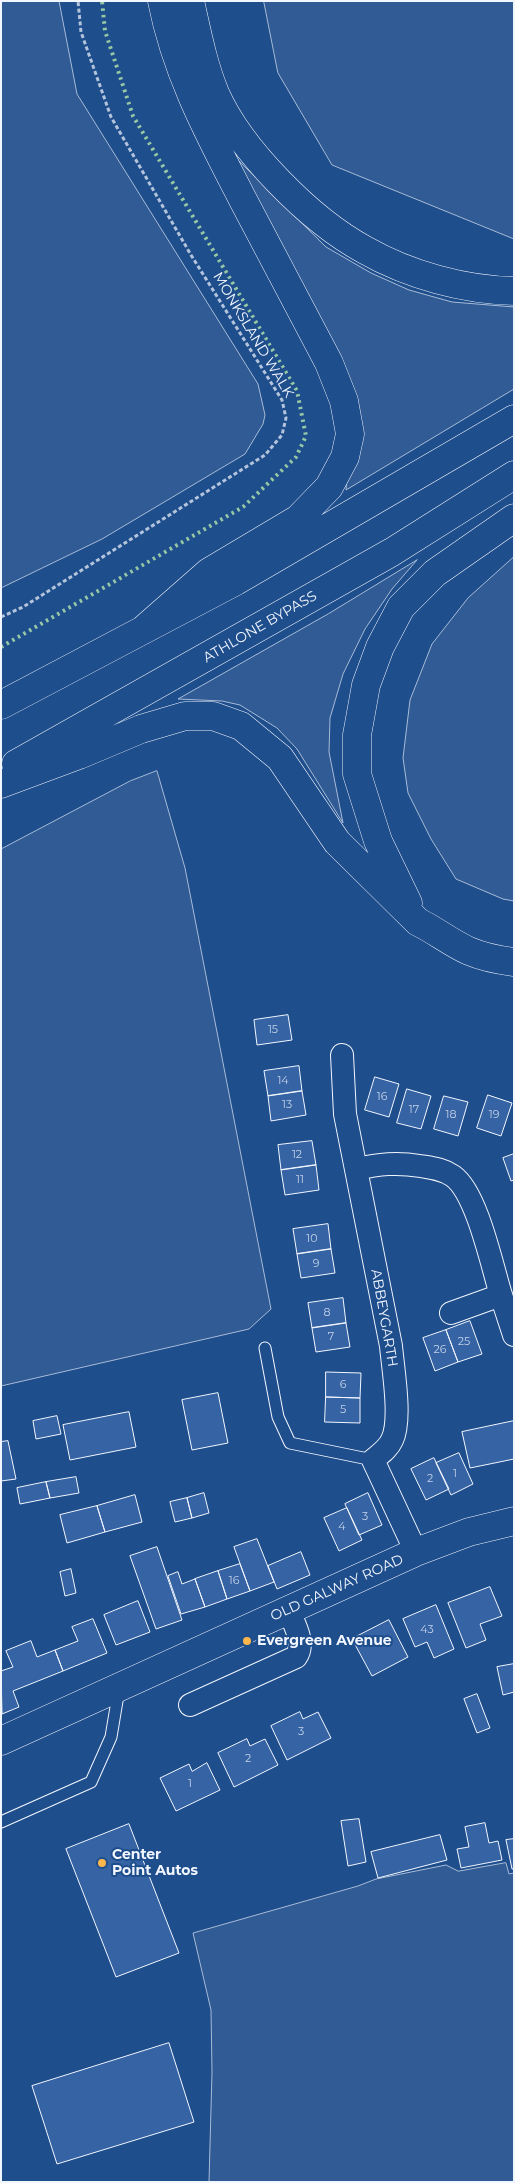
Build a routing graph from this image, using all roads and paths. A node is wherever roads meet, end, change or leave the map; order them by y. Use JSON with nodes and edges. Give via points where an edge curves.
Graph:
{"nodes":[{"id":1,"x":78,"y":1,"type":"edge"},
{"id":2,"x":162,"y":1,"type":"edge"},
{"id":3,"x":190,"y":1,"type":"edge"},
{"id":4,"x":514,"y":291,"type":"edge"},
{"id":5,"x":514,"y":419,"type":"edge"},
{"id":6,"x":514,"y":475,"type":"edge"},
{"id":7,"x":514,"y":518,"type":"edge"},
{"id":8,"x":1,"y":617,"type":"edge"},
{"id":9,"x":143,"y":630,"type":"junction"},
{"id":10,"x":1,"y":705,"type":"edge"},
{"id":11,"x":1,"y":772,"type":"edge"},
{"id":12,"x":1,"y":784,"type":"edge"},
{"id":13,"x":418,"y":922,"type":"junction"},
{"id":14,"x":514,"y":962,"type":"edge"},
{"id":15,"x":342,"y":1055,"type":"dead end"},
{"id":16,"x":356,"y":1169,"type":"junction"},
{"id":17,"x":501,"y":1296,"type":"junction"},
{"id":18,"x":451,"y":1313,"type":"dead end"},
{"id":19,"x":514,"y":1335,"type":"edge"},
{"id":20,"x":265,"y":1348,"type":"dead end"},
{"id":21,"x":373,"y":1460,"type":"junction"},
{"id":22,"x":514,"y":1521,"type":"edge"},
{"id":23,"x":416,"y":1552,"type":"junction"},
{"id":24,"x":288,"y":1609,"type":"junction"},
{"id":25,"x":119,"y":1687,"type":"junction"},
{"id":26,"x":190,"y":1705,"type":"dead end"},
{"id":27,"x":1,"y":1741,"type":"edge"},
{"id":28,"x":1,"y":1822,"type":"edge"}],
"edges":[{"from":1,"to":8,"type":"path","name":"MONKSLAND WALK","via":[[81,32],[111,116],[191,255],[282,400],[286,418],[282,435],[264,455],[23,607]]},
{"from":2,"to":9,"type":"main road","via":[[169,36],[184,80],[329,363],[344,400],[350,434],[345,457],[330,487],[298,519],[208,572]]},
{"from":3,"to":4,"type":"main road","via":[[216,93],[242,137],[282,187],[364,250],[422,275]]},
{"from":5,"to":9,"type":"main road","via":[[236,581]]},
{"from":6,"to":11,"type":"main road","name":"ATHLONE BYPASS","via":[[392,552]]},
{"from":7,"to":13,"type":"main road","via":[[435,573],[401,607],[380,647],[366,684],[357,735],[357,774],[378,841]]},
{"from":9,"to":10,"type":"main road"},
{"from":12,"to":13,"type":"main road","via":[[141,729],[185,716],[212,716],[241,726],[280,758],[336,842]]},
{"from":13,"to":14,"type":"main road","via":[[467,950]]},
{"from":15,"to":16,"type":"street","name":"ABBEYGARTH","via":[[345,1114]]},
{"from":16,"to":17,"type":"street","via":[[394,1163],[443,1171],[454,1177],[473,1203]]},
{"from":16,"to":21,"type":"street","name":"ABBEYGARTH","via":[[391,1346],[395,1383],[393,1440]]},
{"from":17,"to":18,"type":"street"},
{"from":17,"to":19,"type":"street"},
{"from":20,"to":21,"type":"lane","via":[[278,1417],[290,1443]]},
{"from":21,"to":23,"type":"street"},
{"from":22,"to":23,"type":"main road","name":"OLD GALWAY ROAD","via":[[469,1532]]},
{"from":23,"to":24,"type":"main road","name":"OLD GALWAY ROAD"},
{"from":24,"to":25,"type":"main road","name":"OLD GALWAY ROAD"},
{"from":24,"to":26,"type":"street","via":[[301,1643],[296,1657]]},
{"from":25,"to":27,"type":"main road","name":"OLD GALWAY ROAD"},
{"from":25,"to":28,"type":"lane","via":[[111,1737],[91,1782]]}]}
